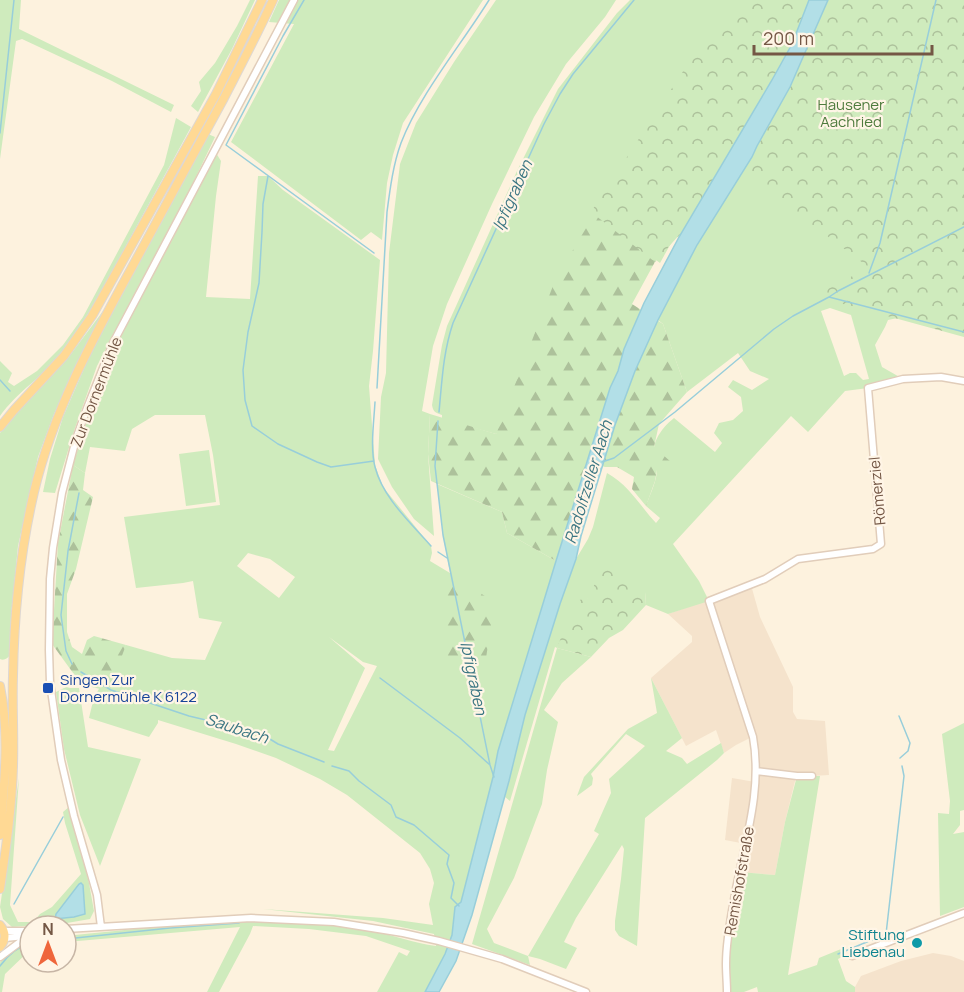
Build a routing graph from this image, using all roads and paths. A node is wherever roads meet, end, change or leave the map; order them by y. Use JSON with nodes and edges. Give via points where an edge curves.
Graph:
{"nodes":[{"id":1,"x":262,"y":0,"type":"edge"},
{"id":2,"x":273,"y":0,"type":"edge"},
{"id":3,"x":294,"y":0,"type":"edge"},
{"id":4,"x":214,"y":107,"type":"junction"},
{"id":5,"x":199,"y":134,"type":"junction"},
{"id":6,"x":964,"y":381,"type":"edge"},
{"id":7,"x":0,"y":427,"type":"edge"},
{"id":8,"x":709,"y":601,"type":"joint"},
{"id":9,"x":0,"y":686,"type":"edge"},
{"id":10,"x":756,"y":771,"type":"junction"},
{"id":11,"x":812,"y":776,"type":"dead end"},
{"id":12,"x":0,"y":835,"type":"edge"},
{"id":13,"x":0,"y":889,"type":"edge"},
{"id":14,"x":964,"y":914,"type":"edge"},
{"id":15,"x":101,"y":927,"type":"junction"},
{"id":16,"x":78,"y":928,"type":"edge"},
{"id":17,"x":3,"y":931,"type":"edge"},
{"id":18,"x":18,"y":933,"type":"edge"},
{"id":19,"x":18,"y":943,"type":"edge"},
{"id":20,"x":0,"y":947,"type":"edge"},
{"id":21,"x":852,"y":956,"type":"dead end"},
{"id":22,"x":0,"y":957,"type":"edge"},
{"id":23,"x":586,"y":992,"type":"edge"},
{"id":24,"x":727,"y":992,"type":"edge"}],
"edges":[{"from":1,"to":4,"type":"main road"},
{"from":2,"to":4,"type":"main road"},
{"from":3,"to":15,"type":"street","name":"Zur Dornermühle","via":[[113,343],[76,439],[62,493],[50,579],[50,683],[61,760],[97,895]]},
{"from":4,"to":5,"type":"main road"},
{"from":5,"to":7,"type":"main road","via":[[92,316],[64,356]]},
{"from":5,"to":13,"type":"main road","via":[[63,404],[34,490],[18,578],[13,766]]},
{"from":6,"to":8,"type":"street","name":"Römerziel","via":[[941,377],[903,379],[868,388],[881,544],[873,549],[798,559],[765,579]]},
{"from":8,"to":10,"type":"street","name":"Remishofstraße","via":[[753,737]]},
{"from":9,"to":12,"type":"main road","via":[[5,732]]},
{"from":10,"to":11,"type":"street"},
{"from":10,"to":24,"type":"street","name":"Remishofstraße","via":[[754,803],[730,929]]},
{"from":14,"to":21,"type":"street"},
{"from":15,"to":16,"type":"street"},
{"from":15,"to":23,"type":"street","via":[[240,918],[366,926],[502,959]]},
{"from":17,"to":18,"type":"street"},
{"from":17,"to":20,"type":"main road"},
{"from":19,"to":22,"type":"street"}]}
